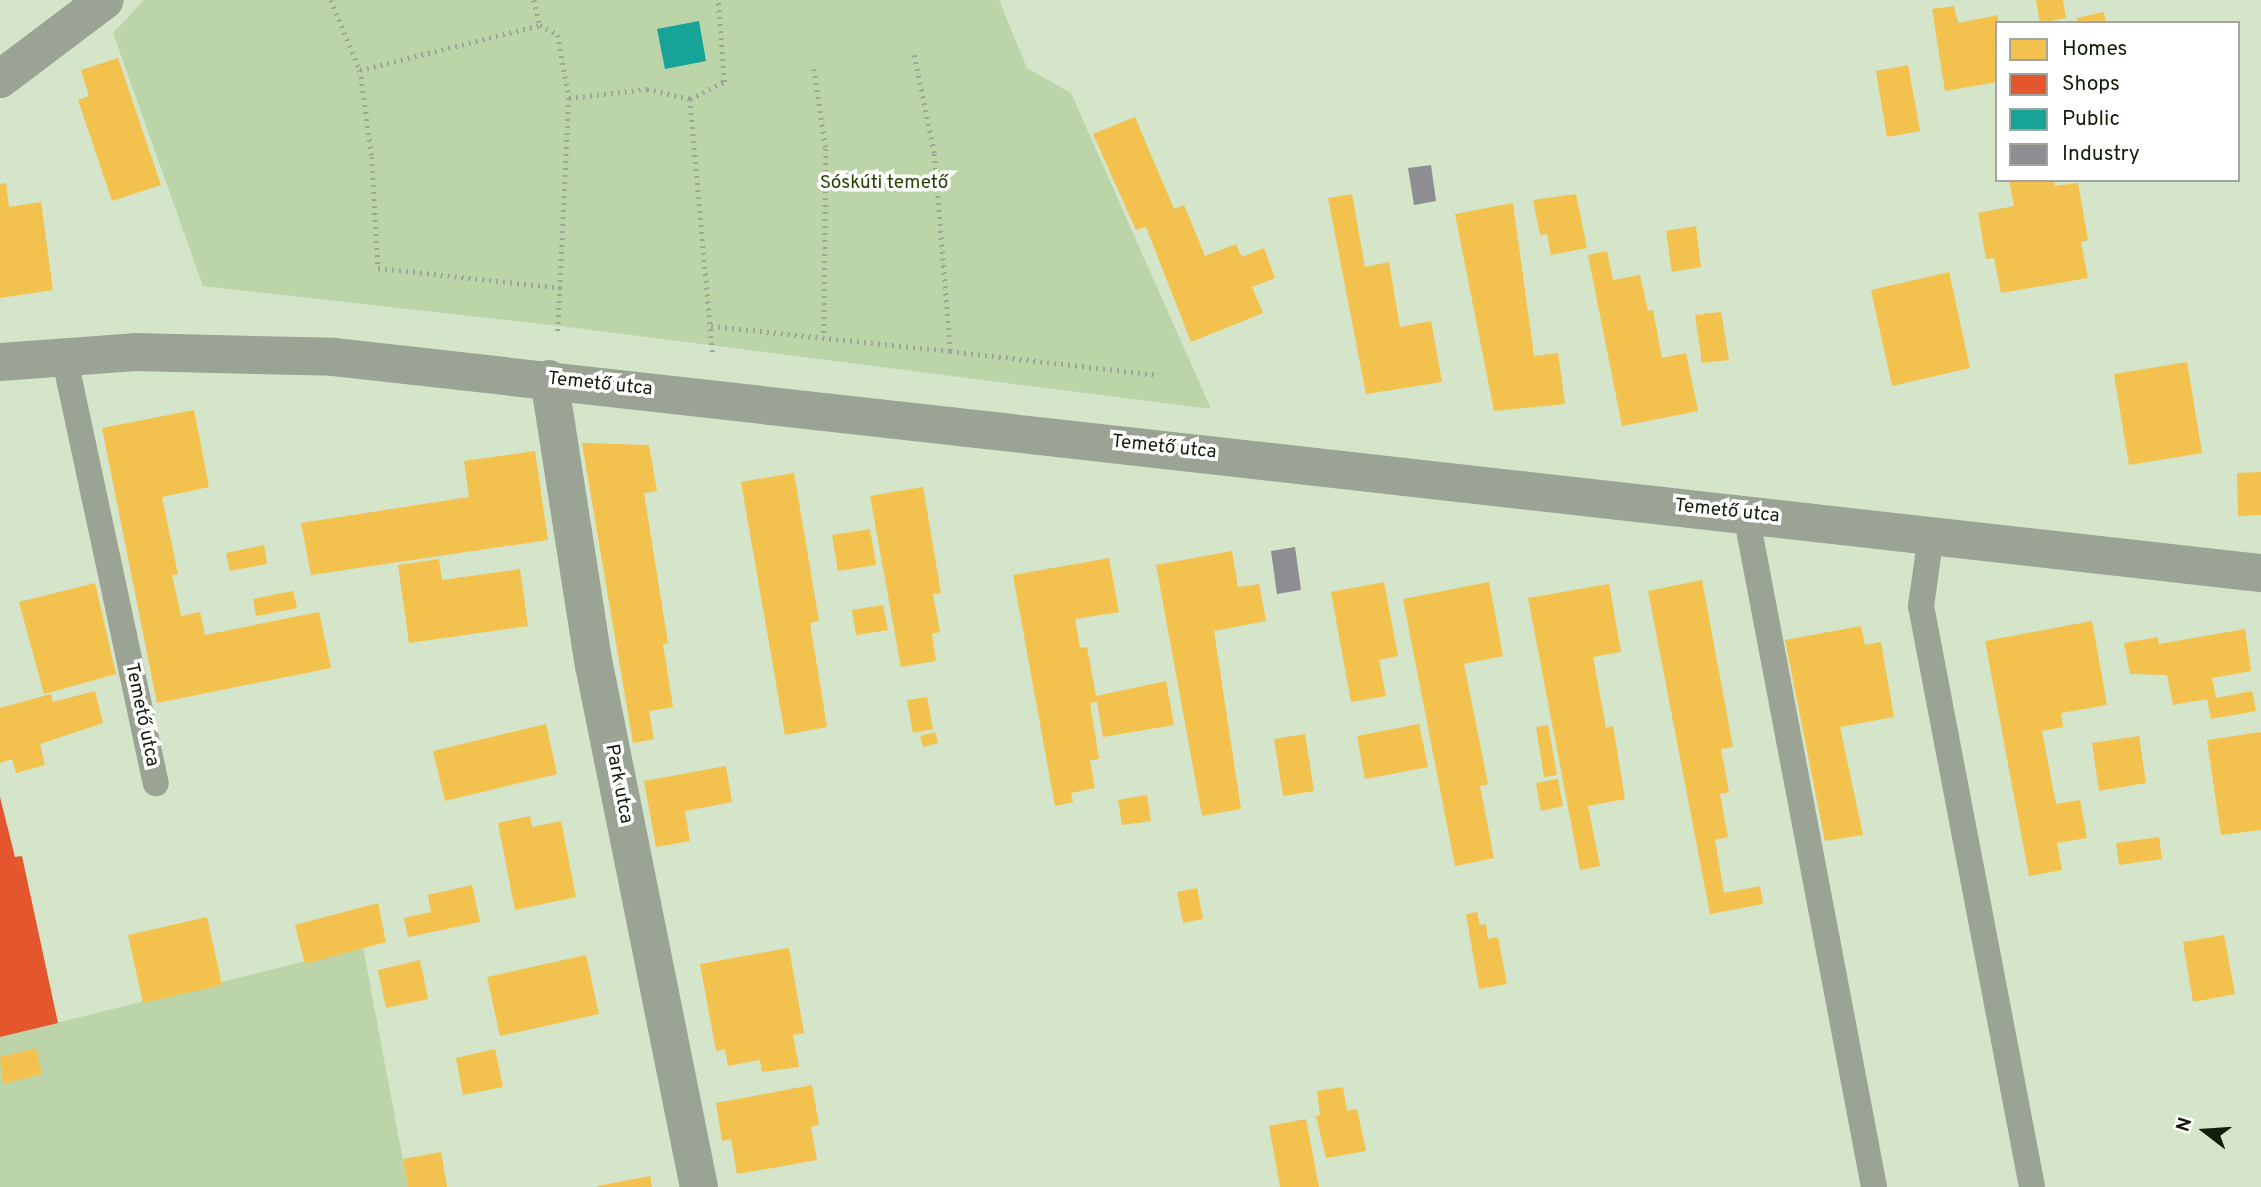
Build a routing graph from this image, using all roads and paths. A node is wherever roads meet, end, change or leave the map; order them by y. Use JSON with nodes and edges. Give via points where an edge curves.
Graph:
{"nodes":[{"id":1,"x":105,"y":0,"type":"edge"},
{"id":2,"x":331,"y":0,"type":"edge"},
{"id":3,"x":534,"y":0,"type":"edge"},
{"id":4,"x":718,"y":0,"type":"edge"},
{"id":5,"x":540,"y":25,"type":"junction"},
{"id":6,"x":913,"y":50,"type":"dead end"},
{"id":7,"x":814,"y":69,"type":"dead end"},
{"id":8,"x":360,"y":70,"type":"junction"},
{"id":9,"x":0,"y":79,"type":"edge"},
{"id":10,"x":569,"y":98,"type":"junction"},
{"id":11,"x":690,"y":99,"type":"junction"},
{"id":12,"x":561,"y":288,"type":"junction"},
{"id":13,"x":711,"y":326,"type":"junction"},
{"id":14,"x":824,"y":338,"type":"junction"},
{"id":15,"x":950,"y":351,"type":"junction"},
{"id":16,"x":65,"y":360,"type":"junction"},
{"id":17,"x":0,"y":362,"type":"edge"},
{"id":18,"x":1156,"y":375,"type":"dead end"},
{"id":19,"x":549,"y":379,"type":"junction"},
{"id":20,"x":712,"y":398,"type":"junction"},
{"id":21,"x":1746,"y":514,"type":"junction"},
{"id":22,"x":1931,"y":535,"type":"junction"},
{"id":23,"x":2261,"y":573,"type":"edge"},
{"id":24,"x":156,"y":783,"type":"dead end"},
{"id":25,"x":699,"y":1187,"type":"edge"},
{"id":26,"x":1874,"y":1187,"type":"edge"},
{"id":27,"x":2032,"y":1187,"type":"edge"}],
"edges":[{"from":1,"to":9,"type":"street"},
{"from":2,"to":8,"type":"path"},
{"from":3,"to":5,"type":"path"},
{"from":4,"to":11,"type":"path","via":[[724,82]]},
{"from":5,"to":8,"type":"path"},
{"from":5,"to":10,"type":"path","via":[[558,35]]},
{"from":6,"to":15,"type":"path","via":[[933,153]]},
{"from":7,"to":14,"type":"path","via":[[826,149]]},
{"from":8,"to":12,"type":"path","via":[[372,157],[378,268]]},
{"from":10,"to":11,"type":"path","via":[[648,89]]},
{"from":10,"to":12,"type":"path"},
{"from":11,"to":13,"type":"path"},
{"from":12,"to":19,"type":"path","via":[[560,326]]},
{"from":13,"to":14,"type":"path"},
{"from":13,"to":20,"type":"path"},
{"from":14,"to":15,"type":"path"},
{"from":15,"to":18,"type":"path"},
{"from":16,"to":17,"type":"street","name":"Temető utca"},
{"from":16,"to":19,"type":"street","name":"Temető utca","via":[[135,352],[334,357]]},
{"from":16,"to":24,"type":"lane","name":"Temető utca"},
{"from":19,"to":20,"type":"street","name":"Temető utca"},
{"from":19,"to":25,"type":"street","name":"Park utca","via":[[594,665]]},
{"from":20,"to":21,"type":"street","name":"Temető utca"},
{"from":21,"to":22,"type":"street","name":"Temető utca"},
{"from":21,"to":26,"type":"lane"},
{"from":22,"to":23,"type":"street","name":"Temető utca"},
{"from":22,"to":27,"type":"lane","via":[[1921,606]]}]}
